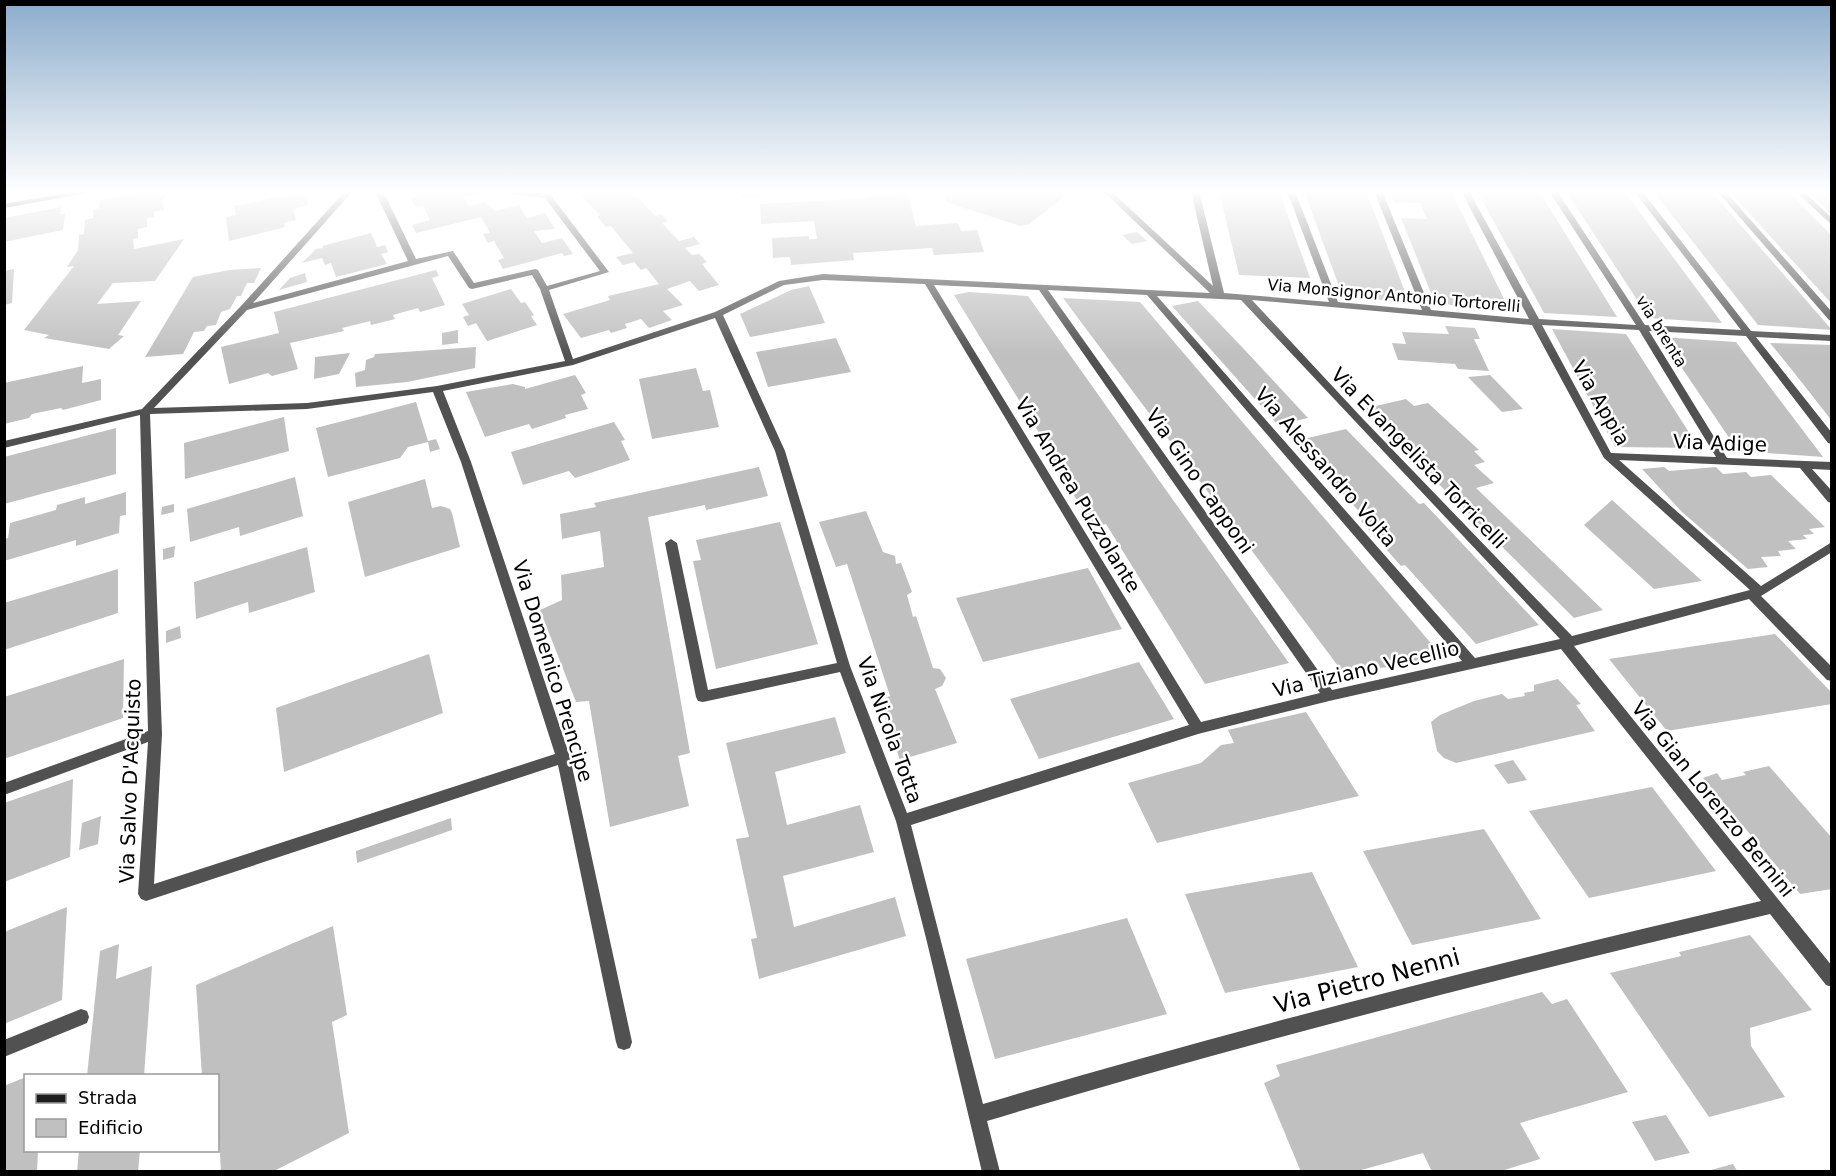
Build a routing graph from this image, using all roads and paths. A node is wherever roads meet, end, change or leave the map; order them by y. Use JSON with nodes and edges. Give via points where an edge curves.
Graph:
{"nodes":[{"id":1,"x":299,"y":246,"type":"edge"},
{"id":2,"x":405,"y":246,"type":"edge"},
{"id":3,"x":585,"y":246,"type":"edge"},
{"id":4,"x":1166,"y":246,"type":"edge"},
{"id":5,"x":1208,"y":246,"type":"edge"},
{"id":6,"x":1312,"y":246,"type":"edge"},
{"id":7,"x":1401,"y":246,"type":"edge"},
{"id":8,"x":1495,"y":246,"type":"edge"},
{"id":9,"x":1589,"y":246,"type":"edge"},
{"id":10,"x":1681,"y":246,"type":"edge"},
{"id":11,"x":1769,"y":246,"type":"edge"},
{"id":12,"x":413,"y":262,"type":"junction"},
{"id":13,"x":927,"y":281,"type":"junction"},
{"id":14,"x":1041,"y":287,"type":"junction"},
{"id":15,"x":544,"y":289,"type":"junction"},
{"id":16,"x":1150,"y":294,"type":"junction"},
{"id":17,"x":1220,"y":297,"type":"junction"},
{"id":18,"x":1244,"y":297,"type":"junction"},
{"id":19,"x":1334,"y":303,"type":"junction"},
{"id":20,"x":244,"y":308,"type":"junction"},
{"id":21,"x":1427,"y":311,"type":"junction"},
{"id":22,"x":718,"y":314,"type":"junction"},
{"id":23,"x":1832,"y":318,"type":"edge"},
{"id":24,"x":1535,"y":322,"type":"junction"},
{"id":25,"x":1642,"y":327,"type":"junction"},
{"id":26,"x":1747,"y":333,"type":"junction"},
{"id":27,"x":1832,"y":338,"type":"edge"},
{"id":28,"x":570,"y":363,"type":"junction"},
{"id":29,"x":437,"y":389,"type":"junction"},
{"id":30,"x":145,"y":411,"type":"junction"},
{"id":31,"x":1832,"y":441,"type":"edge"},
{"id":32,"x":4,"y":445,"type":"edge"},
{"id":33,"x":1608,"y":456,"type":"junction"},
{"id":34,"x":1723,"y":460,"type":"junction"},
{"id":35,"x":1803,"y":465,"type":"junction"},
{"id":36,"x":1832,"y":466,"type":"edge"},
{"id":37,"x":1832,"y":499,"type":"edge"},
{"id":38,"x":671,"y":543,"type":"dead end"},
{"id":39,"x":1832,"y":546,"type":"edge"},
{"id":40,"x":1756,"y":593,"type":"junction"},
{"id":41,"x":1567,"y":642,"type":"junction"},
{"id":42,"x":1473,"y":665,"type":"junction"},
{"id":43,"x":844,"y":666,"type":"junction"},
{"id":44,"x":1832,"y":676,"type":"edge"},
{"id":45,"x":1329,"y":696,"type":"junction"},
{"id":46,"x":1198,"y":728,"type":"junction"},
{"id":47,"x":155,"y":734,"type":"junction"},
{"id":48,"x":563,"y":757,"type":"junction"},
{"id":49,"x":4,"y":789,"type":"edge"},
{"id":50,"x":903,"y":820,"type":"junction"},
{"id":51,"x":1773,"y":906,"type":"junction"},
{"id":52,"x":1832,"y":979,"type":"edge"},
{"id":53,"x":81,"y":1017,"type":"dead end"},
{"id":54,"x":624,"y":1042,"type":"dead end"},
{"id":55,"x":4,"y":1049,"type":"edge"},
{"id":56,"x":977,"y":1115,"type":"junction"},
{"id":57,"x":991,"y":1172,"type":"edge"}],
"edges":[{"from":1,"to":20,"type":"street"},
{"from":2,"to":12,"type":"street"},
{"from":3,"to":15,"type":"street","via":[[605,272]]},
{"from":4,"to":17,"type":"street"},
{"from":5,"to":17,"type":"street"},
{"from":6,"to":19,"type":"street"},
{"from":7,"to":21,"type":"street"},
{"from":8,"to":24,"type":"street","name":"Via Appia"},
{"from":9,"to":25,"type":"street","name":"via brenta"},
{"from":10,"to":26,"type":"street"},
{"from":11,"to":23,"type":"street"},
{"from":12,"to":15,"type":"street","via":[[450,253],[472,286],[535,272]]},
{"from":12,"to":20,"type":"street"},
{"from":13,"to":14,"type":"street","name":"Via Monsignor Antonio Tortorelli"},
{"from":13,"to":22,"type":"street","name":"Via Monsignor Antonio Tortorelli","via":[[823,277],[782,283]]},
{"from":13,"to":46,"type":"street","name":"Via Andrea Puzzolante"},
{"from":14,"to":16,"type":"street","name":"Via Monsignor Antonio Tortorelli"},
{"from":14,"to":45,"type":"street","name":"Via Gino Capponi"},
{"from":15,"to":28,"type":"street"},
{"from":16,"to":17,"type":"street","name":"Via Monsignor Antonio Tortorelli"},
{"from":16,"to":42,"type":"street","name":"Via Alessandro Volta"},
{"from":17,"to":18,"type":"street","name":"Via Monsignor Antonio Tortorelli"},
{"from":18,"to":19,"type":"street","name":"Via Monsignor Antonio Tortorelli"},
{"from":18,"to":41,"type":"street","name":"Via Evangelista Torricelli"},
{"from":19,"to":21,"type":"street","name":"Via Monsignor Antonio Tortorelli"},
{"from":20,"to":30,"type":"street"},
{"from":21,"to":24,"type":"street","name":"Via Monsignor Antonio Tortorelli"},
{"from":22,"to":28,"type":"street","name":"Via Monsignor Antonio Tortorelli"},
{"from":22,"to":43,"type":"street","name":"Via Nicola Totta","via":[[780,451]]},
{"from":24,"to":25,"type":"street","name":"Via Monsignor Antonio Tortorelli"},
{"from":24,"to":33,"type":"street","name":"Via Appia"},
{"from":25,"to":26,"type":"street","name":"Via Monsignor Antonio Tortorelli"},
{"from":25,"to":34,"type":"street","name":"via brenta"},
{"from":26,"to":27,"type":"street","name":"Via Monsignor Antonio Tortorelli"},
{"from":26,"to":31,"type":"street"},
{"from":28,"to":29,"type":"street","name":"Via Monsignor Antonio Tortorelli"},
{"from":29,"to":30,"type":"street","name":"Via Monsignor Antonio Tortorelli","via":[[307,406]]},
{"from":29,"to":48,"type":"street","name":"Via Domenico Prencipe","via":[[466,462]]},
{"from":30,"to":32,"type":"street","name":"Via Monsignor Antonio Tortorelli"},
{"from":30,"to":47,"type":"street","name":"Via Salvo D'Acquisto"},
{"from":33,"to":34,"type":"street","name":"Via Adige"},
{"from":33,"to":40,"type":"street","name":"Via Appia"},
{"from":34,"to":35,"type":"street","name":"Via Adige"},
{"from":35,"to":36,"type":"street","name":"Via Adige"},
{"from":35,"to":37,"type":"street"},
{"from":38,"to":43,"type":"street","via":[[703,697]]},
{"from":39,"to":40,"type":"street","name":"Via Tiziano Vecellio"},
{"from":40,"to":41,"type":"street","name":"Via Tiziano Vecellio"},
{"from":40,"to":44,"type":"street","name":"Via Appia"},
{"from":41,"to":42,"type":"street","name":"Via Tiziano Vecellio"},
{"from":41,"to":51,"type":"street","name":"Via Gian Lorenzo Bernini"},
{"from":42,"to":45,"type":"street","name":"Via Tiziano Vecellio"},
{"from":43,"to":50,"type":"street","name":"Via Nicola Totta"},
{"from":45,"to":46,"type":"street","name":"Via Tiziano Vecellio"},
{"from":46,"to":50,"type":"street","name":"Via Tiziano Vecellio"},
{"from":47,"to":48,"type":"street","name":"Via Salvo D'Acquisto","via":[[146,894]]},
{"from":47,"to":49,"type":"street"},
{"from":48,"to":54,"type":"street","name":"Via Domenico Prencipe"},
{"from":50,"to":56,"type":"street","name":"Via Nicola Totta"},
{"from":51,"to":52,"type":"street","name":"Via Gian Lorenzo Bernini"},
{"from":51,"to":56,"type":"street","name":"Via Pietro Nenni","via":[[1593,947],[1211,1046]]},
{"from":53,"to":55,"type":"street"},
{"from":56,"to":57,"type":"street","name":"Via Nicola Totta"}]}
